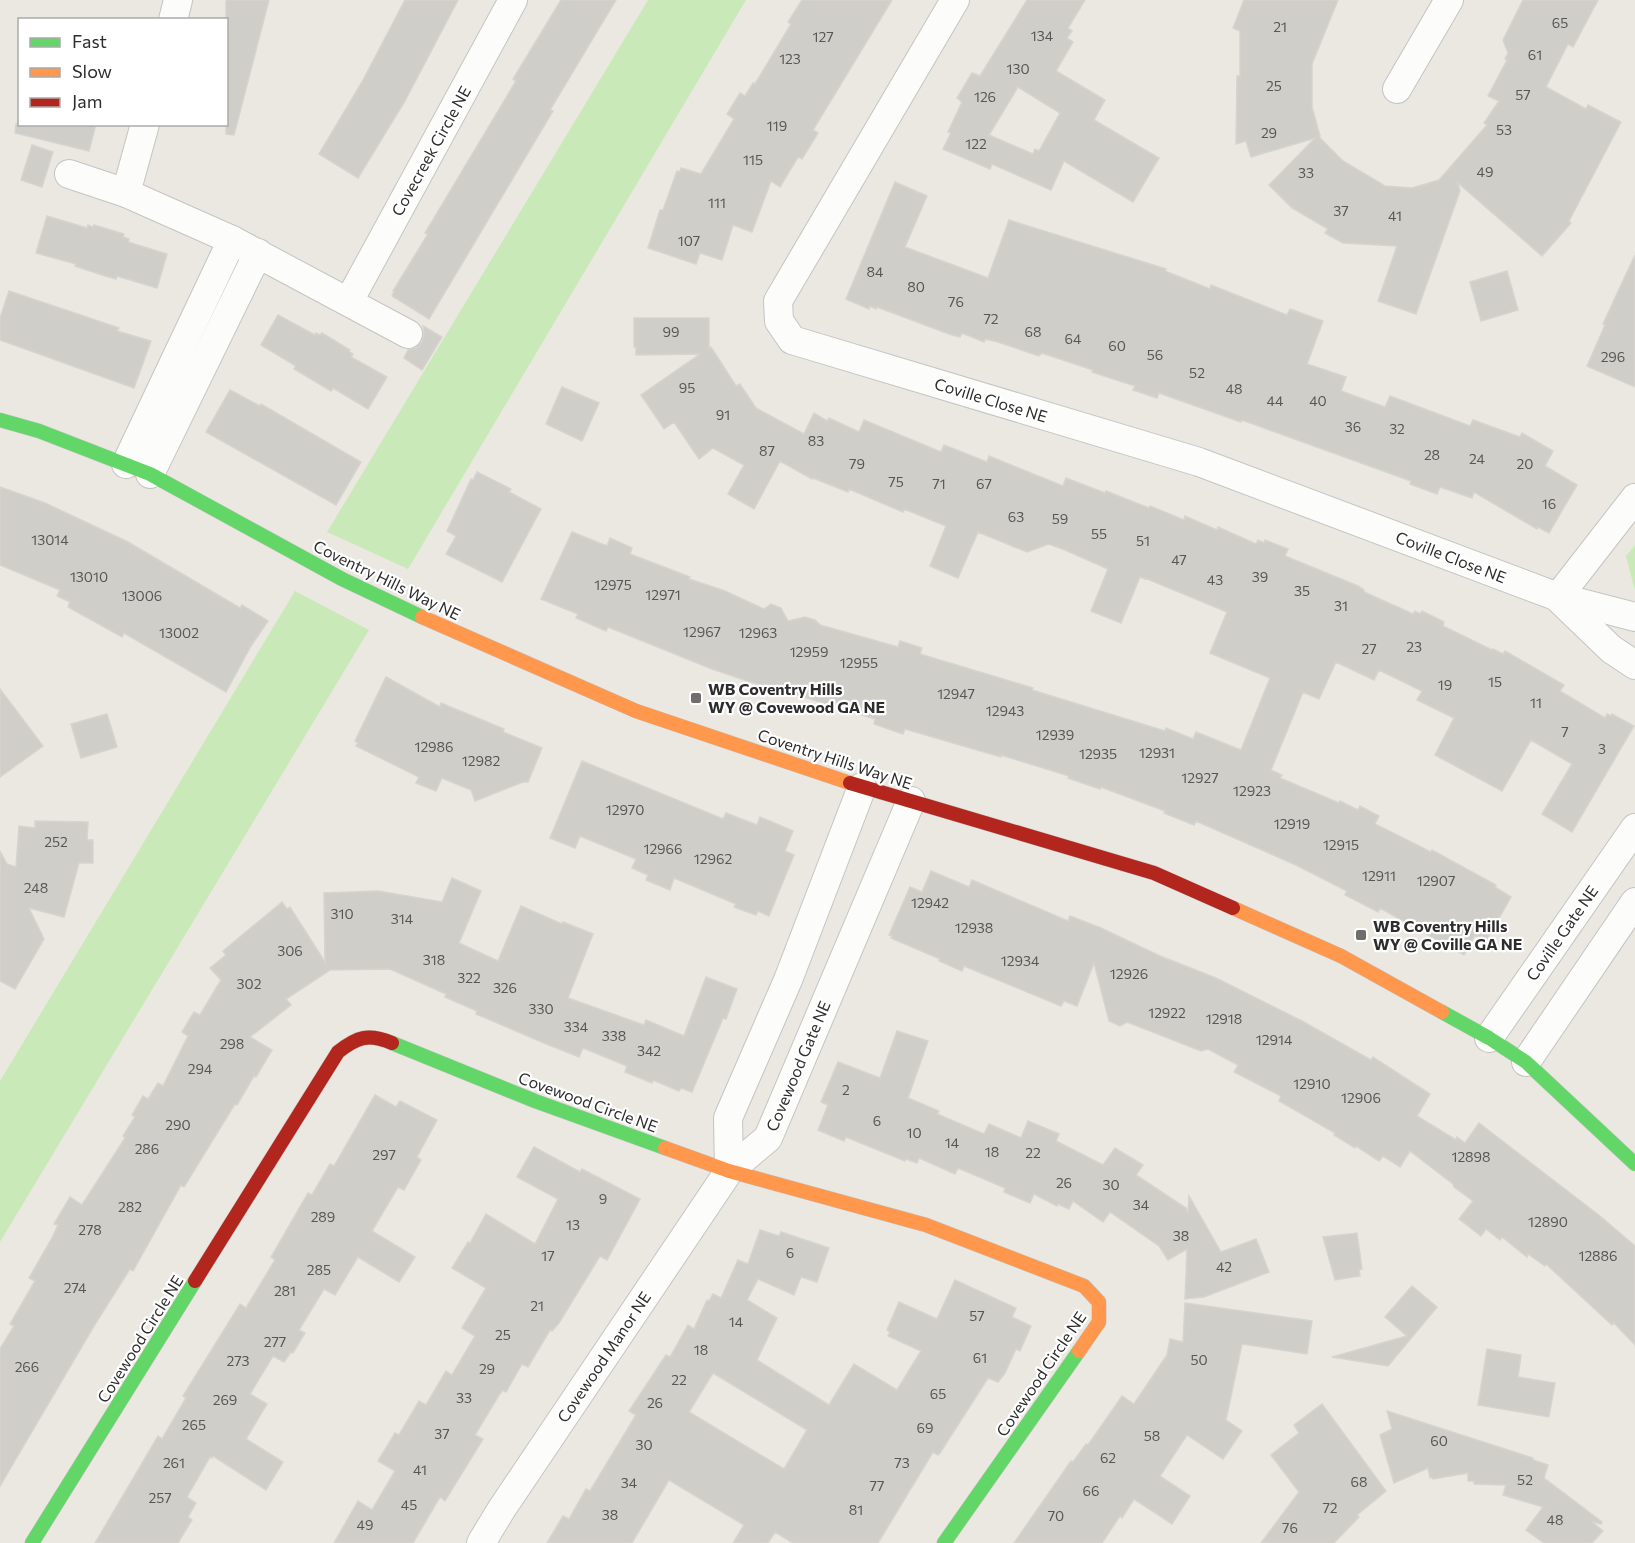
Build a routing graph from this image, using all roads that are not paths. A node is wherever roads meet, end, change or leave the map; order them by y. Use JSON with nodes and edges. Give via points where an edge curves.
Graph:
{"nodes":[{"id":1,"x":178,"y":0,"type":"edge"},
{"id":2,"x":513,"y":0,"type":"edge"},
{"id":3,"x":955,"y":0,"type":"edge"},
{"id":4,"x":1449,"y":0,"type":"edge"},
{"id":5,"x":174,"y":18,"type":"edge"},
{"id":6,"x":1397,"y":89,"type":"dead end"},
{"id":7,"x":144,"y":126,"type":"edge"},
{"id":8,"x":69,"y":174,"type":"dead end"},
{"id":9,"x":126,"y":193,"type":"junction"},
{"id":10,"x":232,"y":240,"type":"junction"},
{"id":11,"x":258,"y":253,"type":"junction"},
{"id":12,"x":349,"y":301,"type":"junction"},
{"id":13,"x":408,"y":334,"type":"dead end"},
{"id":14,"x":0,"y":420,"type":"edge"},
{"id":15,"x":138,"y":469,"type":"junction"},
{"id":16,"x":1635,"y":498,"type":"edge"},
{"id":17,"x":1593,"y":552,"type":"junction"},
{"id":18,"x":1558,"y":597,"type":"junction"},
{"id":19,"x":1595,"y":607,"type":"junction"},
{"id":20,"x":1635,"y":617,"type":"edge"},
{"id":21,"x":1635,"y":665,"type":"edge"},
{"id":22,"x":862,"y":787,"type":"junction"},
{"id":23,"x":911,"y":801,"type":"junction"},
{"id":24,"x":1635,"y":828,"type":"edge"},
{"id":25,"x":1635,"y":902,"type":"edge"},
{"id":26,"x":1489,"y":1038,"type":"junction"},
{"id":27,"x":1526,"y":1062,"type":"junction"},
{"id":28,"x":1635,"y":1164,"type":"edge"},
{"id":29,"x":729,"y":1171,"type":"junction"},
{"id":30,"x":32,"y":1543,"type":"edge"},
{"id":31,"x":481,"y":1543,"type":"edge"},
{"id":32,"x":944,"y":1543,"type":"edge"}],
"edges":[{"from":1,"to":5,"type":"street"},
{"from":2,"to":12,"type":"street","name":"Covecreek Circle NE"},
{"from":3,"to":18,"type":"street","name":"Coville Close NE","via":[[778,301],[779,321],[792,340],[1199,462]]},
{"from":4,"to":6,"type":"street"},
{"from":7,"to":9,"type":"street"},
{"from":8,"to":9,"type":"street"},
{"from":9,"to":10,"type":"street"},
{"from":10,"to":11,"type":"street"},
{"from":10,"to":15,"type":"street"},
{"from":11,"to":12,"type":"street"},
{"from":11,"to":15,"type":"street"},
{"from":12,"to":13,"type":"street"},
{"from":14,"to":15,"type":"street","name":"Coventry Hills Way NE"},
{"from":15,"to":22,"type":"street","name":"Coventry Hills Way NE","via":[[401,608],[615,702]]},
{"from":16,"to":17,"type":"street"},
{"from":17,"to":18,"type":"street"},
{"from":17,"to":19,"type":"street"},
{"from":18,"to":19,"type":"street","name":"Coville Close NE"},
{"from":18,"to":21,"type":"street","name":"Coville Close NE","via":[[1611,649]]},
{"from":19,"to":20,"type":"street","name":"Coville Close NE"},
{"from":22,"to":23,"type":"street","name":"Coventry Hills Way NE"},
{"from":22,"to":29,"type":"street","via":[[788,981],[728,1118]]},
{"from":23,"to":26,"type":"street","name":"Coventry Hills Way NE","via":[[1154,873],[1341,956]]},
{"from":23,"to":29,"type":"street","name":"Covewood Gate NE","via":[[768,1138]]},
{"from":24,"to":26,"type":"street","name":"Coville Gate NE"},
{"from":25,"to":27,"type":"street"},
{"from":26,"to":27,"type":"street","name":"Coventry Hills Way NE"},
{"from":27,"to":28,"type":"street","name":"Coventry Hills Way NE"},
{"from":29,"to":30,"type":"street","name":"Covewood Circle NE","via":[[535,1101],[380,1038],[355,1039],[338,1052]]},
{"from":29,"to":31,"type":"street","name":"Covewood Manor NE"},
{"from":29,"to":32,"type":"street","name":"Covewood Circle NE","via":[[926,1225],[1084,1286],[1099,1302],[1100,1322]]}]}
